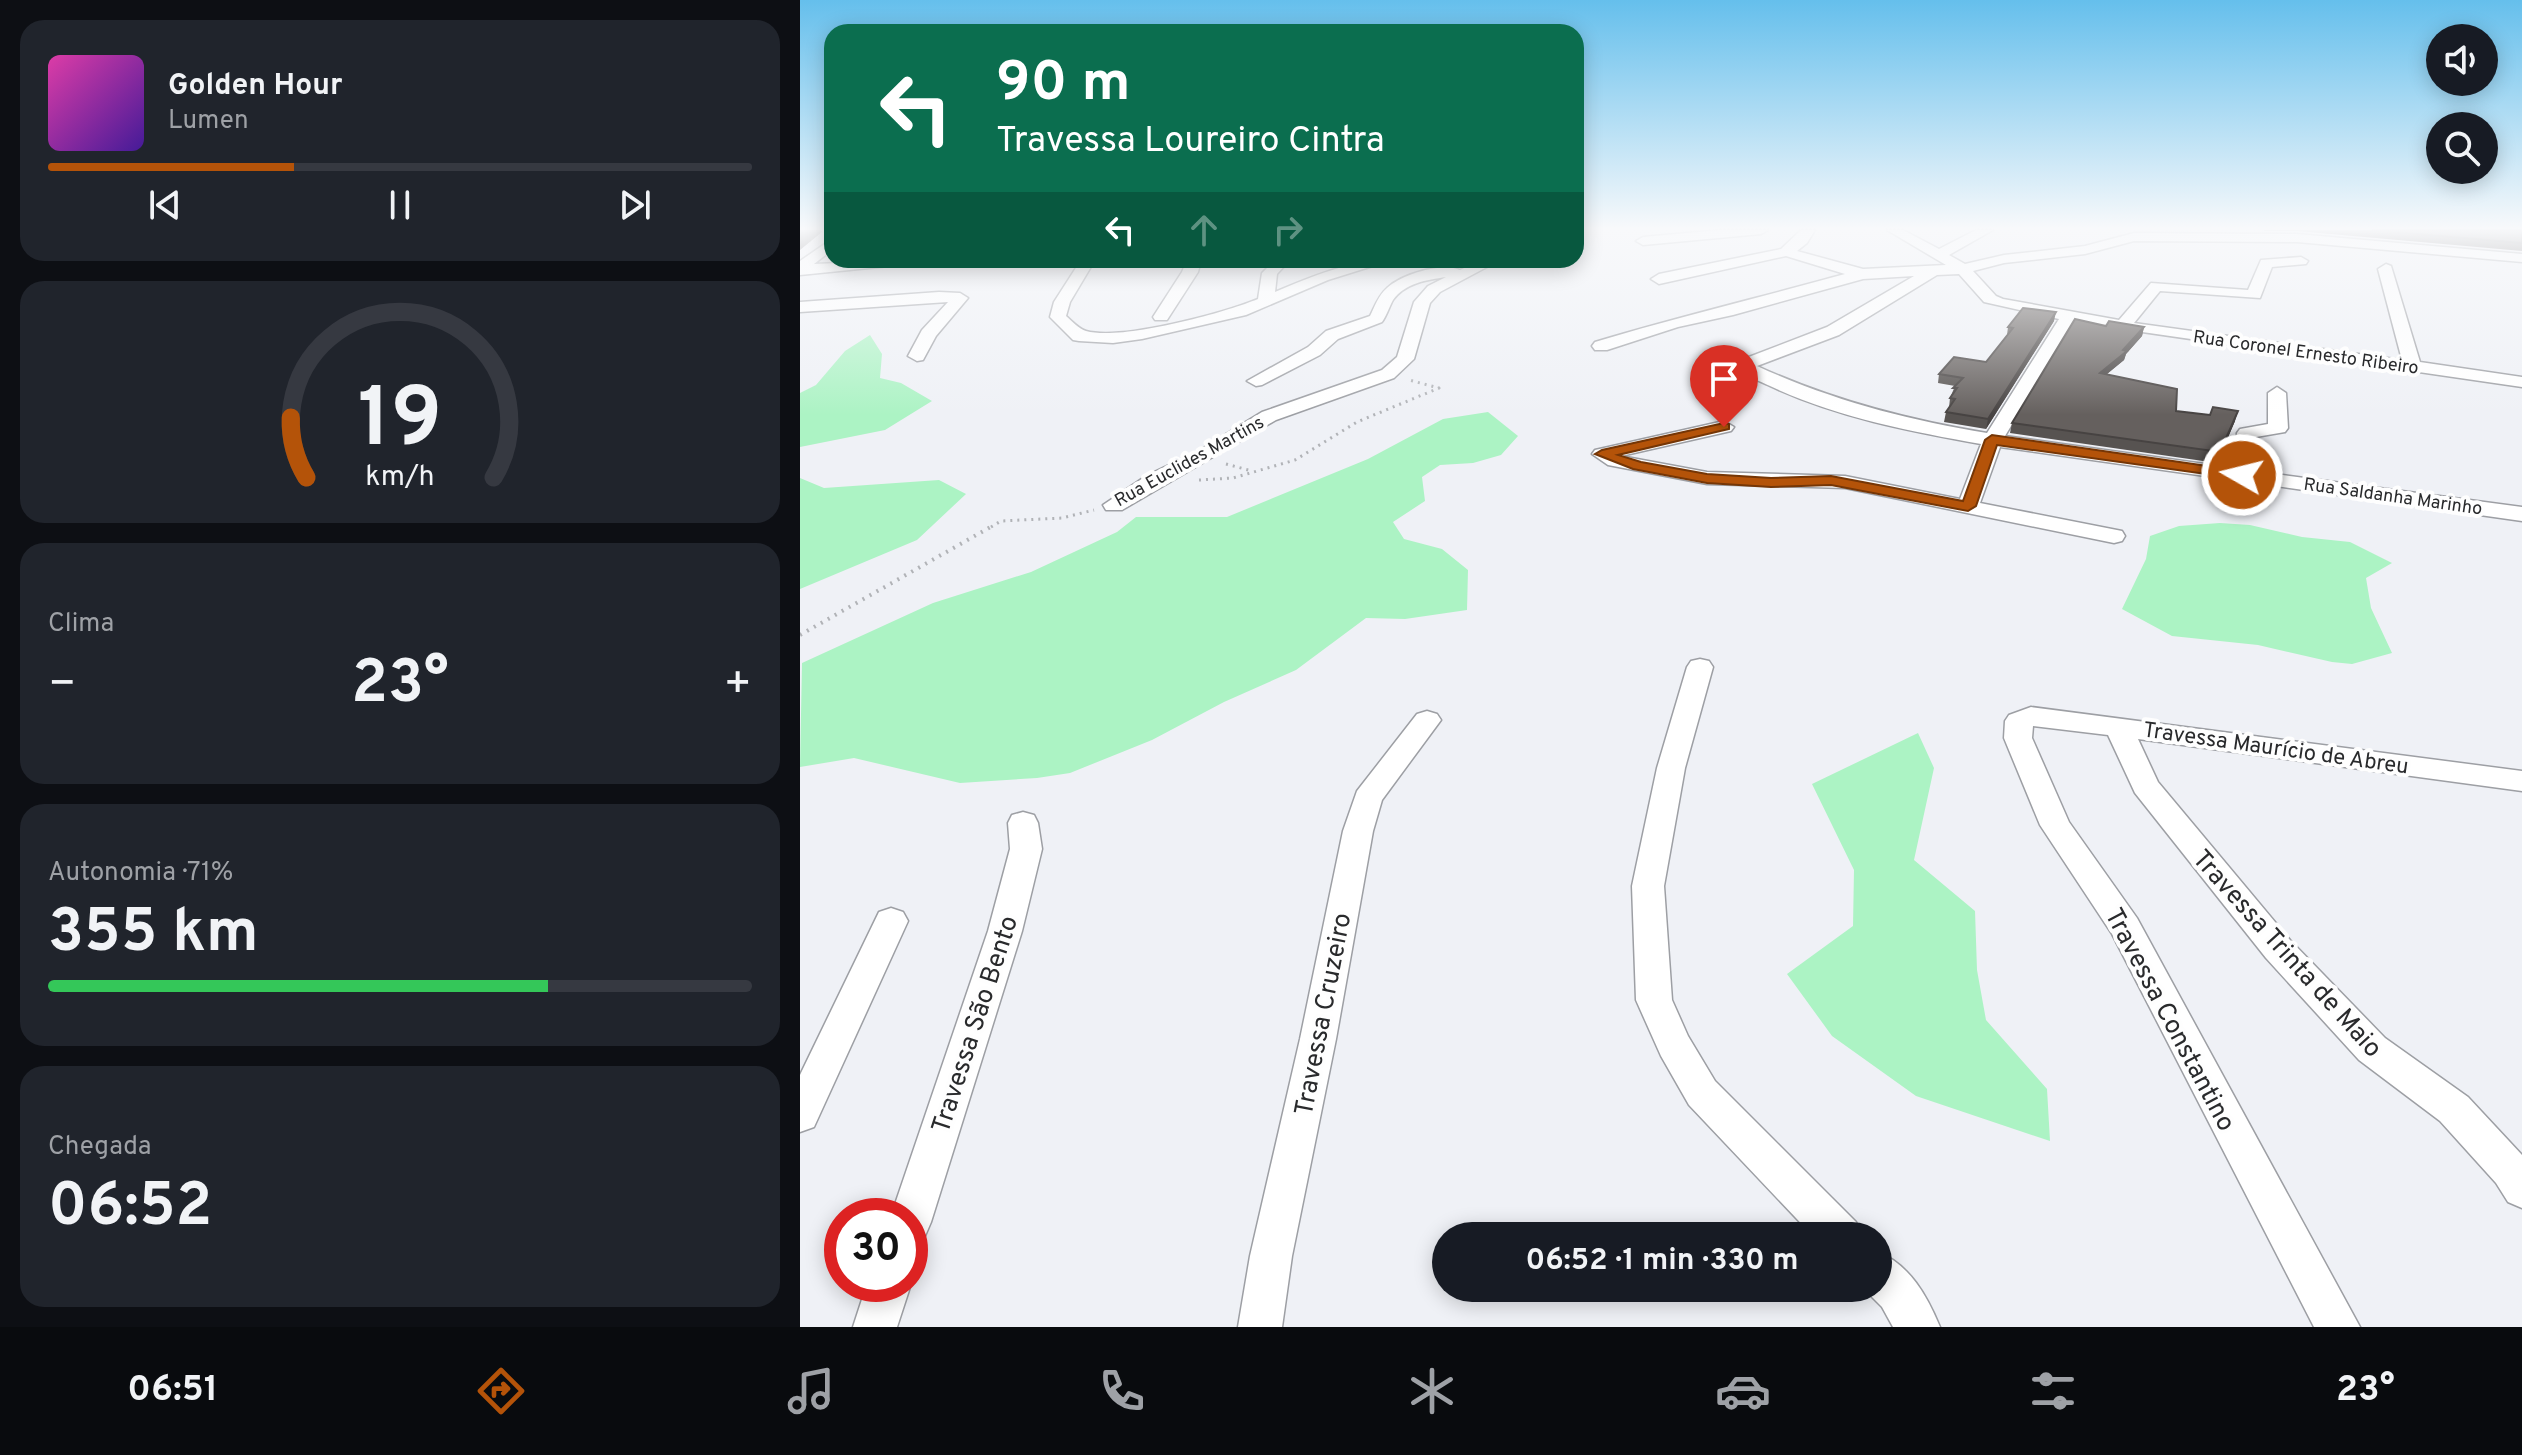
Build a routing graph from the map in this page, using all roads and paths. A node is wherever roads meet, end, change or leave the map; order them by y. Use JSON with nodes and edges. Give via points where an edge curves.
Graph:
{"nodes":[{"id":1,"x":1068,"y":292,"type":"edge"},
{"id":2,"x":1177,"y":292,"type":"edge"},
{"id":3,"x":1267,"y":292,"type":"edge"},
{"id":4,"x":1290,"y":292,"type":"edge"},
{"id":5,"x":1393,"y":292,"type":"edge"},
{"id":6,"x":1431,"y":292,"type":"edge"},
{"id":7,"x":1756,"y":292,"type":"edge"},
{"id":8,"x":1894,"y":292,"type":"edge"},
{"id":9,"x":1984,"y":292,"type":"edge"},
{"id":10,"x":2151,"y":292,"type":"edge"},
{"id":11,"x":2212,"y":292,"type":"edge"},
{"id":12,"x":2255,"y":292,"type":"edge"},
{"id":13,"x":2392,"y":292,"type":"edge"},
{"id":14,"x":1750,"y":293,"type":"joint"},
{"id":15,"x":1265,"y":303,"type":"junction"},
{"id":16,"x":800,"y":307,"type":"edge"},
{"id":17,"x":1161,"y":317,"type":"dead end"},
{"id":18,"x":2068,"y":317,"type":"junction"},
{"id":19,"x":2123,"y":326,"type":"junction"},
{"id":20,"x":1601,"y":346,"type":"dead end"},
{"id":21,"x":917,"y":356,"type":"dead end"},
{"id":22,"x":2412,"y":366,"type":"junction"},
{"id":23,"x":1388,"y":374,"type":"junction"},
{"id":24,"x":1256,"y":381,"type":"dead end"},
{"id":25,"x":2522,"y":382,"type":"edge"},
{"id":26,"x":2277,"y":393,"type":"dead end"},
{"id":27,"x":1724,"y":427,"type":"dead end"},
{"id":28,"x":1992,"y":440,"type":"junction"},
{"id":29,"x":2242,"y":475,"type":"junction"},
{"id":30,"x":1197,"y":480,"type":"dead end"},
{"id":31,"x":1114,"y":505,"type":"joint"},
{"id":32,"x":1968,"y":506,"type":"junction"},
{"id":33,"x":2520,"y":517,"type":"edge"},
{"id":34,"x":2114,"y":536,"type":"dead end"},
{"id":35,"x":800,"y":635,"type":"edge"},
{"id":36,"x":1700,"y":667,"type":"dead end"},
{"id":37,"x":2031,"y":716,"type":"joint"},
{"id":38,"x":1427,"y":720,"type":"dead end"},
{"id":39,"x":2118,"y":726,"type":"junction"},
{"id":40,"x":2522,"y":781,"type":"edge"},
{"id":41,"x":1023,"y":823,"type":"dead end"},
{"id":42,"x":891,"y":921,"type":"dead end"},
{"id":43,"x":800,"y":1115,"type":"edge"},
{"id":44,"x":2522,"y":1189,"type":"edge"},
{"id":45,"x":918,"y":1198,"type":"edge"},
{"id":46,"x":1827,"y":1222,"type":"edge"},
{"id":47,"x":1892,"y":1287,"type":"edge"},
{"id":48,"x":883,"y":1302,"type":"edge"},
{"id":49,"x":875,"y":1327,"type":"edge"},
{"id":50,"x":1260,"y":1327,"type":"edge"},
{"id":51,"x":1918,"y":1327,"type":"edge"},
{"id":52,"x":2338,"y":1327,"type":"edge"}],
"edges":[{"from":1,"to":15,"type":"street","via":[[1058,317],[1079,336],[1113,338],[1191,325]]},
{"from":2,"to":17,"type":"street"},
{"from":3,"to":15,"type":"street"},
{"from":4,"to":15,"type":"street"},
{"from":5,"to":24,"type":"street","via":[[1376,319],[1332,335],[1314,351]]},
{"from":6,"to":23,"type":"street","via":[[1422,302],[1405,359]]},
{"from":7,"to":14,"type":"street"},
{"from":8,"to":28,"type":"street","name":"Rua Saldanha Marinho","via":[[1842,327],[1747,364],[1750,370],[1840,406]]},
{"from":9,"to":18,"type":"street","name":"Rua Coronel Ernesto Ribeiro","via":[[1993,301]]},
{"from":10,"to":19,"type":"street"},
{"from":11,"to":12,"type":"street","via":[[2250,296]]},
{"from":13,"to":22,"type":"street"},
{"from":14,"to":20,"type":"street"},
{"from":16,"to":21,"type":"street","via":[[960,298],[928,334]]},
{"from":18,"to":19,"type":"street","name":"Rua Coronel Ernesto Ribeiro"},
{"from":18,"to":28,"type":"street"},
{"from":19,"to":22,"type":"street","name":"Rua Coronel Ernesto Ribeiro"},
{"from":22,"to":25,"type":"street","name":"Rua Coronel Ernesto Ribeiro"},
{"from":23,"to":30,"type":"path","via":[[1439,388],[1357,422],[1295,460],[1233,478]]},
{"from":23,"to":31,"type":"street","name":"Rua Euclides Martins","via":[[1269,416]]},
{"from":26,"to":29,"type":"street","via":[[2278,428],[2247,433]]},
{"from":27,"to":32,"type":"street","via":[[1602,454],[1707,478],[1831,480]]},
{"from":28,"to":29,"type":"street","name":"Rua Saldanha Marinho"},
{"from":28,"to":32,"type":"street"},
{"from":29,"to":33,"type":"street","name":"Rua Saldanha Marinho"},
{"from":31,"to":35,"type":"path","name":"Rua Euclides Martins","via":[[1062,518],[1001,521]]},
{"from":32,"to":34,"type":"street"},
{"from":36,"to":46,"type":"street","via":[[1671,768],[1648,886],[1654,1000],[1702,1093]]},
{"from":37,"to":39,"type":"street","name":"Travessa Maurício de Abreu"},
{"from":37,"to":52,"type":"street","name":"Travessa Constantino","via":[[2019,721],[2018,738],[2055,825],[2125,927]]},
{"from":38,"to":50,"type":"street","name":"Travessa Cruzeiro","via":[[1368,798],[1358,831]]},
{"from":39,"to":40,"type":"street","name":"Travessa Maurício de Abreu"},
{"from":39,"to":44,"type":"street","name":"Travessa Trinta de Maio","via":[[2145,786],[2278,949],[2372,1049],[2454,1109]]},
{"from":41,"to":45,"type":"street","name":"Travessa São Bento","via":[[1026,849],[1005,931]]},
{"from":42,"to":43,"type":"street"},
{"from":47,"to":51,"type":"street"},
{"from":48,"to":49,"type":"street"}]}
